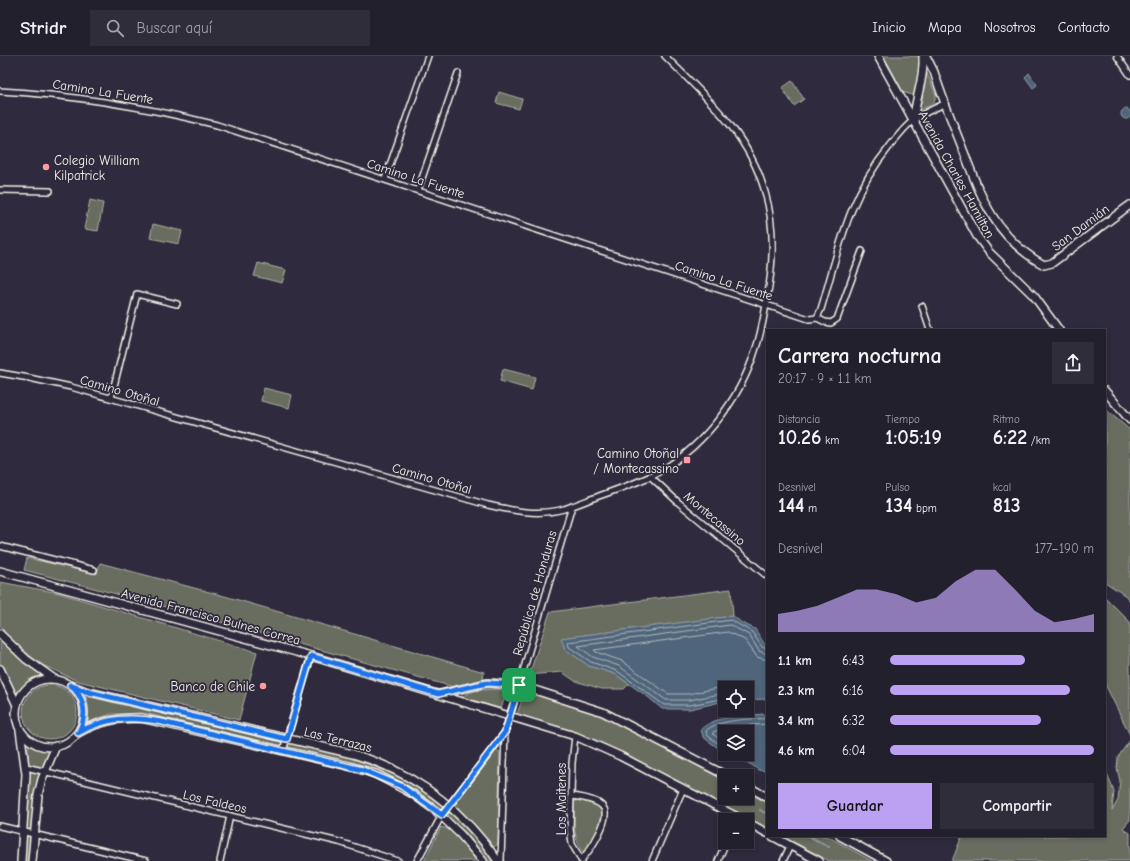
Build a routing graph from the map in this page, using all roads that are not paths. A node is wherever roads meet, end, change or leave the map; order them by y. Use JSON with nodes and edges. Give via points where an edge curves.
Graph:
{"nodes":[{"id":1,"x":428,"y":56,"type":"edge"},
{"id":2,"x":665,"y":56,"type":"edge"},
{"id":3,"x":878,"y":56,"type":"edge"},
{"id":4,"x":924,"y":56,"type":"edge"},
{"id":5,"x":1117,"y":56,"type":"edge"},
{"id":6,"x":458,"y":73,"type":"dead end"},
{"id":7,"x":1130,"y":75,"type":"edge"},
{"id":8,"x":0,"y":91,"type":"edge"},
{"id":9,"x":898,"y":92,"type":"junction"},
{"id":10,"x":916,"y":100,"type":"junction"},
{"id":11,"x":944,"y":104,"type":"junction"},
{"id":12,"x":914,"y":120,"type":"junction"},
{"id":13,"x":385,"y":179,"type":"junction"},
{"id":14,"x":0,"y":190,"type":"edge"},
{"id":15,"x":50,"y":190,"type":"dead end"},
{"id":16,"x":418,"y":190,"type":"junction"},
{"id":17,"x":1130,"y":205,"type":"edge"},
{"id":18,"x":862,"y":251,"type":"dead end"},
{"id":19,"x":1044,"y":265,"type":"joint"},
{"id":20,"x":177,"y":304,"type":"dead end"},
{"id":21,"x":766,"y":306,"type":"junction"},
{"id":22,"x":922,"y":306,"type":"dead end"},
{"id":23,"x":817,"y":318,"type":"junction"},
{"id":24,"x":930,"y":329,"type":"edge"},
{"id":25,"x":1058,"y":329,"type":"edge"},
{"id":26,"x":0,"y":373,"type":"edge"},
{"id":27,"x":1106,"y":391,"type":"edge"},
{"id":28,"x":111,"y":398,"type":"junction"},
{"id":29,"x":1130,"y":420,"type":"edge"},
{"id":30,"x":650,"y":476,"type":"junction"},
{"id":31,"x":572,"y":506,"type":"junction"},
{"id":32,"x":0,"y":546,"type":"edge"},
{"id":33,"x":94,"y":570,"type":"dead end"},
{"id":34,"x":0,"y":571,"type":"edge"},
{"id":35,"x":766,"y":575,"type":"edge"},
{"id":36,"x":0,"y":634,"type":"edge"},
{"id":37,"x":311,"y":656,"type":"junction"},
{"id":38,"x":0,"y":669,"type":"edge"},
{"id":39,"x":53,"y":679,"type":"junction"},
{"id":40,"x":70,"y":685,"type":"junction"},
{"id":41,"x":519,"y":685,"type":"junction"},
{"id":42,"x":438,"y":694,"type":"junction"},
{"id":43,"x":17,"y":705,"type":"junction"},
{"id":44,"x":188,"y":716,"type":"junction"},
{"id":45,"x":510,"y":717,"type":"junction"},
{"id":46,"x":20,"y":726,"type":"junction"},
{"id":47,"x":186,"y":728,"type":"junction"},
{"id":48,"x":505,"y":732,"type":"junction"},
{"id":49,"x":78,"y":733,"type":"junction"},
{"id":50,"x":575,"y":736,"type":"junction"},
{"id":51,"x":287,"y":739,"type":"junction"},
{"id":52,"x":56,"y":746,"type":"junction"},
{"id":53,"x":283,"y":751,"type":"junction"},
{"id":54,"x":26,"y":767,"type":"junction"},
{"id":55,"x":394,"y":769,"type":"junction"},
{"id":56,"x":718,"y":771,"type":"edge"},
{"id":57,"x":45,"y":772,"type":"junction"},
{"id":58,"x":388,"y":780,"type":"junction"},
{"id":59,"x":683,"y":789,"type":"junction"},
{"id":60,"x":754,"y":790,"type":"edge"},
{"id":61,"x":571,"y":796,"type":"junction"},
{"id":62,"x":766,"y":796,"type":"edge"},
{"id":63,"x":450,"y":806,"type":"junction"},
{"id":64,"x":727,"y":813,"type":"edge"},
{"id":65,"x":442,"y":815,"type":"junction"},
{"id":66,"x":230,"y":816,"type":"junction"},
{"id":67,"x":0,"y":826,"type":"edge"},
{"id":68,"x":754,"y":826,"type":"edge"},
{"id":69,"x":766,"y":832,"type":"edge"},
{"id":70,"x":23,"y":833,"type":"junction"},
{"id":71,"x":34,"y":834,"type":"junction"},
{"id":72,"x":774,"y":837,"type":"edge"},
{"id":73,"x":842,"y":837,"type":"edge"},
{"id":74,"x":790,"y":846,"type":"junction"},
{"id":75,"x":723,"y":849,"type":"edge"},
{"id":76,"x":582,"y":860,"type":"edge"},
{"id":77,"x":21,"y":861,"type":"edge"},
{"id":78,"x":32,"y":861,"type":"edge"},
{"id":79,"x":146,"y":861,"type":"edge"},
{"id":80,"x":220,"y":861,"type":"edge"},
{"id":81,"x":398,"y":861,"type":"edge"},
{"id":82,"x":417,"y":861,"type":"edge"},
{"id":83,"x":482,"y":861,"type":"edge"},
{"id":84,"x":499,"y":861,"type":"edge"},
{"id":85,"x":652,"y":861,"type":"edge"},
{"id":86,"x":718,"y":861,"type":"edge"},
{"id":87,"x":783,"y":861,"type":"edge"},
{"id":88,"x":819,"y":861,"type":"edge"},
{"id":89,"x":886,"y":861,"type":"edge"}],
"edges":[{"from":1,"to":13,"type":"street"},
{"from":2,"to":21,"type":"street","name":"Camino Otoñal","via":[[730,122],[759,173],[769,205],[773,233],[773,262]]},
{"from":3,"to":9,"type":"street","name":"Avenida Charles Hamilton"},
{"from":4,"to":10,"type":"street","via":[[923,75]]},
{"from":4,"to":11,"type":"street","name":"Avenida Charles Hamilton","via":[[934,72]]},
{"from":5,"to":7,"type":"street"},
{"from":6,"to":16,"type":"street"},
{"from":8,"to":13,"type":"street","name":"Camino La Fuente","via":[[98,100],[183,116],[250,134]]},
{"from":9,"to":10,"type":"street","via":[[906,98]]},
{"from":9,"to":12,"type":"street","name":"Avenida Charles Hamilton"},
{"from":10,"to":12,"type":"street"},
{"from":11,"to":12,"type":"street"},
{"from":11,"to":19,"type":"street","name":"Avenida Charles Hamilton","via":[[977,188],[989,211],[1019,247]]},
{"from":12,"to":23,"type":"street","via":[[876,164],[856,197],[845,223]]},
{"from":12,"to":25,"type":"street","name":"Avenida Charles Hamilton","via":[[977,236],[989,252],[1034,296]]},
{"from":13,"to":16,"type":"street","name":"Camino La Fuente"},
{"from":14,"to":15,"type":"street"},
{"from":16,"to":21,"type":"street","name":"Camino La Fuente"},
{"from":17,"to":19,"type":"street","name":"San Damián","via":[[1052,263]]},
{"from":18,"to":23,"type":"street","name":"Camino La Fuente","via":[[837,318],[831,324]]},
{"from":20,"to":28,"type":"street","via":[[137,294]]},
{"from":21,"to":23,"type":"street","name":"Camino La Fuente","via":[[802,318]]},
{"from":21,"to":30,"type":"street","name":"Camino Otoñal","via":[[752,362],[726,408],[694,446]]},
{"from":22,"to":24,"type":"street"},
{"from":26,"to":28,"type":"street","name":"Camino Otoñal","via":[[53,382]]},
{"from":27,"to":29,"type":"street"},
{"from":28,"to":31,"type":"street","name":"Camino Otoñal","via":[[509,510],[538,513]]},
{"from":30,"to":31,"type":"street","name":"Camino Otoñal"},
{"from":30,"to":35,"type":"street","name":"Montecassino"},
{"from":31,"to":41,"type":"street","name":"República de Honduras"},
{"from":32,"to":33,"type":"street"},
{"from":34,"to":37,"type":"street","name":"Avenida Francisco Bulnes Correa"},
{"from":36,"to":39,"type":"street"},
{"from":37,"to":42,"type":"street","name":"Avenida Francisco Bulnes Correa"},
{"from":37,"to":51,"type":"street"},
{"from":38,"to":43,"type":"street"},
{"from":39,"to":40,"type":"street"},
{"from":39,"to":43,"type":"street","via":[[31,683],[22,693]]},
{"from":40,"to":44,"type":"street","name":"Las Terrazas"},
{"from":40,"to":49,"type":"street","via":[[80,696],[84,706],[83,722]]},
{"from":41,"to":42,"type":"street","name":"Avenida Francisco Bulnes Correa","via":[[487,683]]},
{"from":41,"to":45,"type":"street","name":"República de Honduras"},
{"from":41,"to":56,"type":"street","name":"Avenida Francisco Bulnes Correa","via":[[603,712]]},
{"from":42,"to":45,"type":"street","name":"Avenida Francisco Bulnes Correa"},
{"from":43,"to":46,"type":"street"},
{"from":44,"to":47,"type":"street"},
{"from":44,"to":51,"type":"street","name":"Las Terrazas"},
{"from":45,"to":48,"type":"street","name":"República de Honduras"},
{"from":45,"to":50,"type":"street","name":"Avenida Francisco Bulnes Correa"},
{"from":46,"to":52,"type":"street","via":[[26,737],[37,745]]},
{"from":46,"to":54,"type":"street"},
{"from":47,"to":49,"type":"street","name":"Las Terrazas","via":[[141,718],[128,718],[99,722]]},
{"from":47,"to":53,"type":"street","name":"Las Terrazas"},
{"from":48,"to":63,"type":"street","name":"República de Honduras"},
{"from":48,"to":84,"type":"street","name":"República de Honduras"},
{"from":49,"to":52,"type":"street","via":[[71,740]]},
{"from":50,"to":59,"type":"street","name":"Avenida Francisco Bulnes Correa","via":[[590,741]]},
{"from":50,"to":61,"type":"street","name":"Los Maitenes"},
{"from":51,"to":53,"type":"street"},
{"from":51,"to":55,"type":"street","name":"Las Terrazas","via":[[353,754]]},
{"from":52,"to":57,"type":"street"},
{"from":53,"to":58,"type":"street","name":"Las Terrazas","via":[[349,766]]},
{"from":54,"to":57,"type":"street","name":"Los Faldeos"},
{"from":54,"to":70,"type":"street"},
{"from":55,"to":58,"type":"street"},
{"from":55,"to":63,"type":"street","name":"Las Terrazas","via":[[429,789]]},
{"from":57,"to":66,"type":"street","name":"Los Faldeos"},
{"from":57,"to":71,"type":"street","via":[[38,795]]},
{"from":58,"to":65,"type":"street","name":"Las Terrazas"},
{"from":59,"to":64,"type":"street","name":"Avenida Francisco Bulnes Correa"},
{"from":59,"to":85,"type":"street"},
{"from":60,"to":62,"type":"street"},
{"from":61,"to":76,"type":"street","name":"Los Maitenes","via":[[570,834],[574,849]]},
{"from":61,"to":76,"type":"street","via":[[597,803],[603,806],[606,812],[594,844]]},
{"from":63,"to":65,"type":"street","name":"República de Honduras"},
{"from":63,"to":84,"type":"street","name":"República de Honduras","via":[[469,824]]},
{"from":65,"to":82,"type":"street","name":"República de Honduras"},
{"from":65,"to":83,"type":"street"},
{"from":66,"to":80,"type":"street"},
{"from":66,"to":81,"type":"street","name":"Los Faldeos","via":[[339,842]]},
{"from":67,"to":70,"type":"street"},
{"from":68,"to":69,"type":"street"},
{"from":70,"to":71,"type":"street"},
{"from":70,"to":77,"type":"street"},
{"from":71,"to":78,"type":"street"},
{"from":71,"to":79,"type":"street"},
{"from":72,"to":74,"type":"street"},
{"from":73,"to":89,"type":"street"},
{"from":74,"to":87,"type":"street"},
{"from":74,"to":88,"type":"street"},
{"from":75,"to":86,"type":"street"}]}
